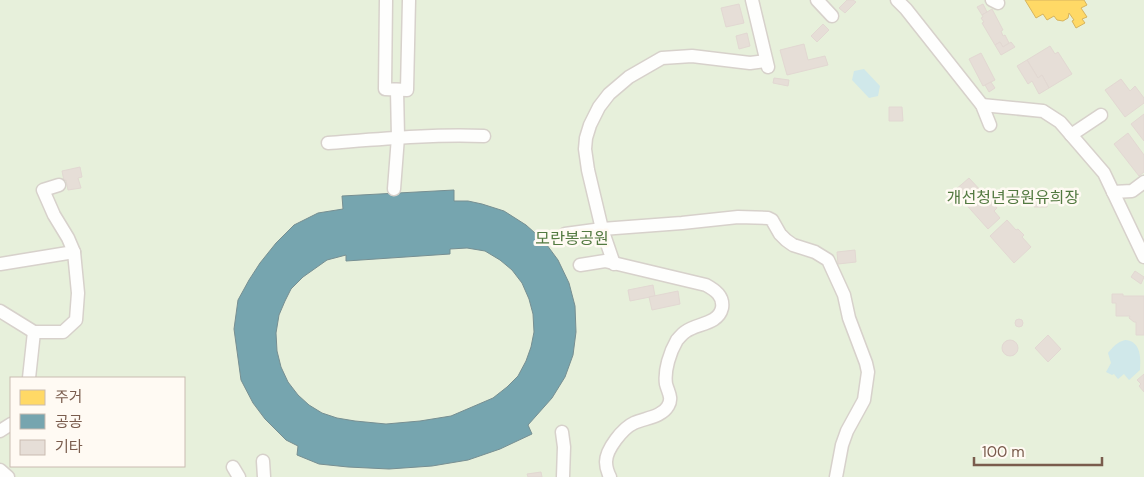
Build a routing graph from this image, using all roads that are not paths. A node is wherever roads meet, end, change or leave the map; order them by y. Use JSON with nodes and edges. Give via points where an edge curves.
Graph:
{"nodes":[{"id":1,"x":386,"y":0,"type":"edge"},
{"id":2,"x":409,"y":0,"type":"edge"},
{"id":3,"x":752,"y":0,"type":"edge"},
{"id":4,"x":817,"y":0,"type":"edge"},
{"id":5,"x":897,"y":0,"type":"edge"},
{"id":6,"x":832,"y":16,"type":"dead end"},
{"id":7,"x":397,"y":90,"type":"junction"},
{"id":8,"x":982,"y":106,"type":"junction"},
{"id":9,"x":1101,"y":115,"type":"dead end"},
{"id":10,"x":990,"y":125,"type":"dead end"},
{"id":11,"x":1071,"y":135,"type":"junction"},
{"id":12,"x":484,"y":136,"type":"dead end"},
{"id":13,"x":398,"y":137,"type":"junction"},
{"id":14,"x":328,"y":143,"type":"dead end"},
{"id":15,"x":1144,"y":182,"type":"edge"},
{"id":16,"x":59,"y":185,"type":"dead end"},
{"id":17,"x":394,"y":189,"type":"dead end"},
{"id":18,"x":1113,"y":192,"type":"junction"},
{"id":19,"x":602,"y":229,"type":"junction"},
{"id":20,"x":565,"y":234,"type":"dead end"},
{"id":21,"x":74,"y":252,"type":"junction"},
{"id":22,"x":1144,"y":257,"type":"edge"},
{"id":23,"x":0,"y":264,"type":"edge"},
{"id":24,"x":614,"y":264,"type":"junction"},
{"id":25,"x":580,"y":265,"type":"dead end"},
{"id":26,"x":0,"y":311,"type":"edge"},
{"id":27,"x":34,"y":332,"type":"junction"},
{"id":28,"x":29,"y":377,"type":"edge"},
{"id":29,"x":562,"y":432,"type":"dead end"},
{"id":30,"x":263,"y":461,"type":"dead end"},
{"id":31,"x":0,"y":470,"type":"edge"},
{"id":32,"x":8,"y":477,"type":"edge"},
{"id":33,"x":264,"y":477,"type":"edge"},
{"id":34,"x":563,"y":477,"type":"edge"},
{"id":35,"x":610,"y":477,"type":"edge"},
{"id":36,"x":836,"y":477,"type":"edge"}],
"edges":[{"from":1,"to":7,"type":"lane","via":[[385,89]]},
{"from":2,"to":7,"type":"lane","via":[[407,90]]},
{"from":3,"to":19,"type":"lane","via":[[767,64],[692,56],[662,58],[629,76],[599,107],[590,125],[585,149]]},
{"from":4,"to":6,"type":"lane"},
{"from":5,"to":8,"type":"lane"},
{"from":7,"to":13,"type":"lane"},
{"from":8,"to":10,"type":"lane"},
{"from":8,"to":11,"type":"lane","via":[[1043,111],[1060,122]]},
{"from":9,"to":11,"type":"lane"},
{"from":11,"to":18,"type":"lane","via":[[1104,173]]},
{"from":12,"to":13,"type":"lane"},
{"from":13,"to":14,"type":"lane"},
{"from":13,"to":17,"type":"lane"},
{"from":15,"to":18,"type":"lane","via":[[1132,191]]},
{"from":16,"to":21,"type":"lane","via":[[43,190]]},
{"from":18,"to":22,"type":"lane"},
{"from":19,"to":20,"type":"lane"},
{"from":19,"to":24,"type":"lane"},
{"from":19,"to":36,"type":"lane","via":[[738,217],[768,218],[786,240],[828,260],[844,296],[868,372],[864,400],[847,431]]},
{"from":21,"to":23,"type":"lane"},
{"from":21,"to":27,"type":"lane","via":[[78,293],[76,320],[63,332]]},
{"from":24,"to":25,"type":"lane","via":[[605,261]]},
{"from":24,"to":35,"type":"lane","via":[[706,285],[716,291],[722,304],[717,317],[684,332],[677,341],[666,374],[670,402],[667,408],[653,417],[627,427],[615,441],[606,461]]},
{"from":26,"to":27,"type":"lane"},
{"from":27,"to":28,"type":"lane"},
{"from":29,"to":34,"type":"lane"},
{"from":30,"to":33,"type":"lane"},
{"from":31,"to":32,"type":"lane"}]}
